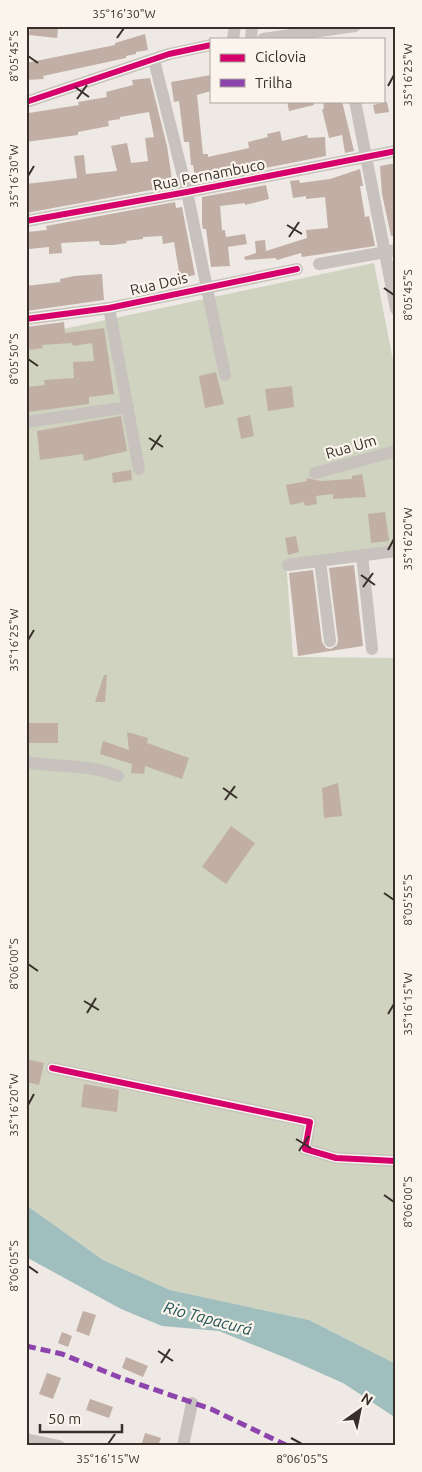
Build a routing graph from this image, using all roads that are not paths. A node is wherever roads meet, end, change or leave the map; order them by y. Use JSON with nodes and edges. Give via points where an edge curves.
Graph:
{"nodes":[{"id":1,"x":355,"y":26,"type":"edge"},
{"id":2,"x":342,"y":33,"type":"edge"},
{"id":3,"x":276,"y":38,"type":"edge"},
{"id":4,"x":210,"y":45,"type":"edge"},
{"id":5,"x":154,"y":60,"type":"junction"},
{"id":6,"x":26,"y":102,"type":"edge"},
{"id":7,"x":355,"y":102,"type":"edge"},
{"id":8,"x":396,"y":151,"type":"edge"},
{"id":9,"x":365,"y":157,"type":"junction"},
{"id":10,"x":187,"y":192,"type":"junction"},
{"id":11,"x":26,"y":221,"type":"edge"},
{"id":12,"x":390,"y":251,"type":"edge"},
{"id":13,"x":319,"y":264,"type":"dead end"},
{"id":14,"x":297,"y":269,"type":"dead end"},
{"id":15,"x":207,"y":286,"type":"junction"},
{"id":16,"x":110,"y":308,"type":"junction"},
{"id":17,"x":396,"y":309,"type":"edge"},
{"id":18,"x":26,"y":319,"type":"edge"},
{"id":19,"x":225,"y":375,"type":"dead end"},
{"id":20,"x":128,"y":407,"type":"junction"},
{"id":21,"x":26,"y":422,"type":"edge"},
{"id":22,"x":396,"y":451,"type":"edge"},
{"id":23,"x":139,"y":469,"type":"dead end"},
{"id":24,"x":315,"y":474,"type":"dead end"},
{"id":25,"x":396,"y":551,"type":"edge"},
{"id":26,"x":362,"y":556,"type":"junction"},
{"id":27,"x":320,"y":561,"type":"junction"},
{"id":28,"x":288,"y":565,"type":"dead end"},
{"id":29,"x":330,"y":641,"type":"dead end"},
{"id":30,"x":372,"y":649,"type":"dead end"},
{"id":31,"x":26,"y":762,"type":"edge"},
{"id":32,"x":118,"y":776,"type":"dead end"},
{"id":33,"x":52,"y":1068,"type":"dead end"},
{"id":34,"x":396,"y":1161,"type":"edge"},
{"id":35,"x":192,"y":1403,"type":"dead end"},
{"id":36,"x":26,"y":1439,"type":"edge"},
{"id":37,"x":59,"y":1446,"type":"edge"},
{"id":38,"x":183,"y":1446,"type":"edge"}],
"edges":[{"from":1,"to":2,"type":"street"},
{"from":2,"to":3,"type":"street"},
{"from":4,"to":5,"type":"street","via":[[182,50]]},
{"from":5,"to":6,"type":"street"},
{"from":5,"to":10,"type":"street"},
{"from":7,"to":9,"type":"street"},
{"from":8,"to":9,"type":"street","name":"Rua Pernambuco"},
{"from":9,"to":10,"type":"street","name":"Rua Pernambuco"},
{"from":9,"to":12,"type":"street"},
{"from":10,"to":11,"type":"street","name":"Rua Pernambuco"},
{"from":10,"to":15,"type":"street"},
{"from":12,"to":13,"type":"street"},
{"from":12,"to":17,"type":"street"},
{"from":14,"to":15,"type":"street","name":"Rua Dois"},
{"from":15,"to":16,"type":"street","name":"Rua Dois"},
{"from":15,"to":19,"type":"street"},
{"from":16,"to":18,"type":"street","name":"Rua Dois"},
{"from":16,"to":20,"type":"street"},
{"from":20,"to":21,"type":"street"},
{"from":20,"to":23,"type":"street"},
{"from":22,"to":24,"type":"street","name":"Rua Um"},
{"from":25,"to":26,"type":"street"},
{"from":26,"to":27,"type":"street"},
{"from":26,"to":30,"type":"street"},
{"from":27,"to":28,"type":"street"},
{"from":27,"to":29,"type":"street"},
{"from":31,"to":32,"type":"street","via":[[81,766]]},
{"from":33,"to":34,"type":"street","via":[[310,1122],[305,1149],[336,1158]]},
{"from":35,"to":38,"type":"street"},
{"from":36,"to":37,"type":"street"}]}
